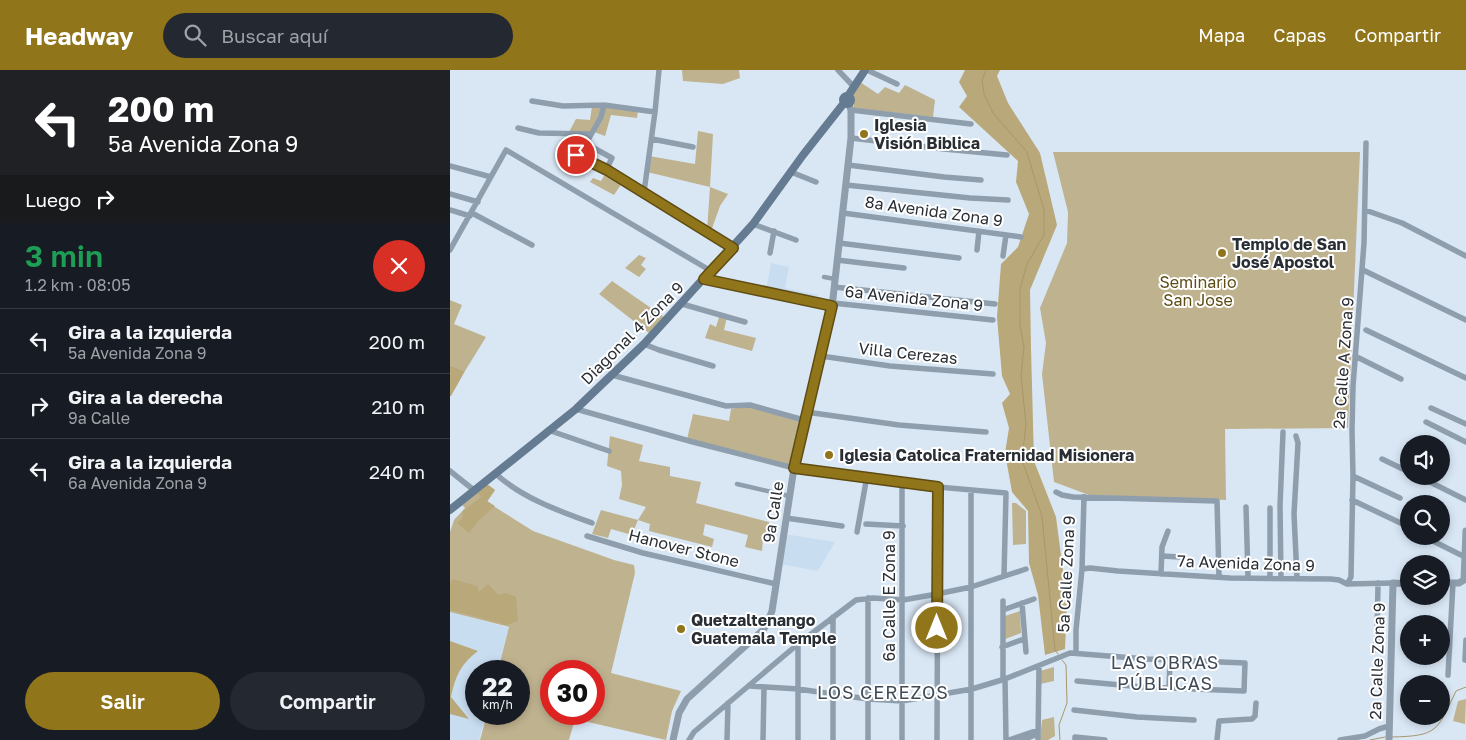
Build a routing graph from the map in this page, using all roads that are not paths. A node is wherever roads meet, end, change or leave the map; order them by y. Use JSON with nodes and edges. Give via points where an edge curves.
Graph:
{"nodes":[{"id":1,"x":659,"y":70,"type":"edge"},
{"id":2,"x":838,"y":70,"type":"edge"},
{"id":3,"x":866,"y":70,"type":"edge"},
{"id":4,"x":897,"y":84,"type":"dead end"},
{"id":5,"x":854,"y":87,"type":"junction"},
{"id":6,"x":532,"y":101,"type":"dead end"},
{"id":7,"x":848,"y":104,"type":"junction"},
{"id":8,"x":604,"y":105,"type":"junction"},
{"id":9,"x":655,"y":112,"type":"junction"},
{"id":10,"x":971,"y":124,"type":"dead end"},
{"id":11,"x":518,"y":128,"type":"dead end"},
{"id":12,"x":591,"y":134,"type":"junction"},
{"id":13,"x":850,"y":138,"type":"junction"},
{"id":14,"x":652,"y":139,"type":"junction"},
{"id":15,"x":1366,"y":142,"type":"dead end"},
{"id":16,"x":693,"y":147,"type":"dead end"},
{"id":17,"x":560,"y":149,"type":"dead end"},
{"id":18,"x":1007,"y":155,"type":"dead end"},
{"id":19,"x":848,"y":165,"type":"junction"},
{"id":20,"x":450,"y":166,"type":"edge"},
{"id":21,"x":606,"y":170,"type":"junction"},
{"id":22,"x":791,"y":172,"type":"junction"},
{"id":23,"x":491,"y":177,"type":"junction"},
{"id":24,"x":981,"y":180,"type":"dead end"},
{"id":25,"x":816,"y":182,"type":"dead end"},
{"id":26,"x":846,"y":185,"type":"junction"},
{"id":27,"x":644,"y":192,"type":"junction"},
{"id":28,"x":450,"y":194,"type":"edge"},
{"id":29,"x":1008,"y":200,"type":"dead end"},
{"id":30,"x":478,"y":202,"type":"junction"},
{"id":31,"x":450,"y":210,"type":"edge"},
{"id":32,"x":1366,"y":210,"type":"junction"},
{"id":33,"x":843,"y":213,"type":"junction"},
{"id":34,"x":471,"y":214,"type":"junction"},
{"id":35,"x":753,"y":224,"type":"junction"},
{"id":36,"x":774,"y":232,"type":"junction"},
{"id":37,"x":980,"y":232,"type":"junction"},
{"id":38,"x":1006,"y":235,"type":"junction"},
{"id":39,"x":1021,"y":237,"type":"dead end"},
{"id":40,"x":796,"y":240,"type":"dead end"},
{"id":41,"x":839,"y":243,"type":"junction"},
{"id":42,"x":532,"y":245,"type":"dead end"},
{"id":43,"x":733,"y":248,"type":"junction"},
{"id":44,"x":450,"y":250,"type":"edge"},
{"id":45,"x":977,"y":250,"type":"dead end"},
{"id":46,"x":770,"y":254,"type":"dead end"},
{"id":47,"x":1003,"y":256,"type":"dead end"},
{"id":48,"x":1466,"y":256,"type":"edge"},
{"id":49,"x":959,"y":258,"type":"dead end"},
{"id":50,"x":837,"y":260,"type":"junction"},
{"id":51,"x":904,"y":268,"type":"dead end"},
{"id":52,"x":1363,"y":270,"type":"junction"},
{"id":53,"x":711,"y":272,"type":"junction"},
{"id":54,"x":824,"y":277,"type":"dead end"},
{"id":55,"x":704,"y":279,"type":"junction"},
{"id":56,"x":834,"y":283,"type":"junction"},
{"id":57,"x":682,"y":304,"type":"junction"},
{"id":58,"x":995,"y":304,"type":"dead end"},
{"id":59,"x":833,"y":305,"type":"junction"},
{"id":60,"x":993,"y":320,"type":"dead end"},
{"id":61,"x":1466,"y":320,"type":"edge"},
{"id":62,"x":745,"y":322,"type":"dead end"},
{"id":63,"x":1366,"y":330,"type":"dead end"},
{"id":64,"x":644,"y":344,"type":"junction"},
{"id":65,"x":821,"y":356,"type":"junction"},
{"id":66,"x":1355,"y":356,"type":"junction"},
{"id":67,"x":713,"y":366,"type":"dead end"},
{"id":68,"x":992,"y":374,"type":"dead end"},
{"id":69,"x":612,"y":375,"type":"junction"},
{"id":70,"x":1466,"y":378,"type":"edge"},
{"id":71,"x":1401,"y":379,"type":"dead end"},
{"id":72,"x":576,"y":408,"type":"junction"},
{"id":73,"x":1431,"y":408,"type":"dead end"},
{"id":74,"x":806,"y":412,"type":"junction"},
{"id":75,"x":804,"y":420,"type":"junction"},
{"id":76,"x":1426,"y":422,"type":"dead end"},
{"id":77,"x":1466,"y":424,"type":"edge"},
{"id":78,"x":548,"y":430,"type":"junction"},
{"id":79,"x":986,"y":432,"type":"dead end"},
{"id":80,"x":1283,"y":432,"type":"dead end"},
{"id":81,"x":1296,"y":436,"type":"dead end"},
{"id":82,"x":1466,"y":442,"type":"edge"},
{"id":83,"x":610,"y":451,"type":"dead end"},
{"id":84,"x":1382,"y":459,"type":"dead end"},
{"id":85,"x":794,"y":468,"type":"junction"},
{"id":86,"x":1400,"y":468,"type":"edge"},
{"id":87,"x":450,"y":471,"type":"edge"},
{"id":88,"x":496,"y":474,"type":"junction"},
{"id":89,"x":866,"y":476,"type":"junction"},
{"id":90,"x":1353,"y":476,"type":"junction"},
{"id":91,"x":902,"y":481,"type":"junction"},
{"id":92,"x":737,"y":484,"type":"dead end"},
{"id":93,"x":1436,"y":485,"type":"edge"},
{"id":94,"x":938,"y":487,"type":"junction"},
{"id":95,"x":971,"y":490,"type":"junction"},
{"id":96,"x":475,"y":491,"type":"junction"},
{"id":97,"x":1056,"y":492,"type":"dead end"},
{"id":98,"x":789,"y":496,"type":"junction"},
{"id":99,"x":1084,"y":497,"type":"junction"},
{"id":100,"x":1400,"y":498,"type":"dead end"},
{"id":101,"x":1352,"y":500,"type":"junction"},
{"id":102,"x":1466,"y":500,"type":"edge"},
{"id":103,"x":1246,"y":507,"type":"dead end"},
{"id":104,"x":1270,"y":508,"type":"dead end"},
{"id":105,"x":450,"y":510,"type":"edge"},
{"id":106,"x":784,"y":512,"type":"junction"},
{"id":107,"x":592,"y":523,"type":"dead end"},
{"id":108,"x":1400,"y":523,"type":"edge"},
{"id":109,"x":866,"y":524,"type":"dead end"},
{"id":110,"x":842,"y":526,"type":"dead end"},
{"id":111,"x":903,"y":526,"type":"junction"},
{"id":112,"x":1168,"y":531,"type":"dead end"},
{"id":113,"x":1466,"y":531,"type":"edge"},
{"id":114,"x":857,"y":532,"type":"dead end"},
{"id":115,"x":587,"y":536,"type":"dead end"},
{"id":116,"x":1441,"y":545,"type":"edge"},
{"id":117,"x":1162,"y":556,"type":"junction"},
{"id":118,"x":1180,"y":557,"type":"dead end"},
{"id":119,"x":1465,"y":557,"type":"edge"},
{"id":120,"x":1026,"y":569,"type":"dead end"},
{"id":121,"x":1082,"y":569,"type":"junction"},
{"id":122,"x":1161,"y":574,"type":"junction"},
{"id":123,"x":1004,"y":576,"type":"junction"},
{"id":124,"x":1219,"y":577,"type":"junction"},
{"id":125,"x":1248,"y":577,"type":"junction"},
{"id":126,"x":1270,"y":578,"type":"junction"},
{"id":127,"x":1281,"y":578,"type":"junction"},
{"id":128,"x":1297,"y":578,"type":"junction"},
{"id":129,"x":1465,"y":582,"type":"edge"},
{"id":130,"x":1378,"y":583,"type":"junction"},
{"id":131,"x":1453,"y":583,"type":"joint"},
{"id":132,"x":776,"y":584,"type":"junction"},
{"id":133,"x":1347,"y":584,"type":"junction"},
{"id":134,"x":1393,"y":584,"type":"junction"},
{"id":135,"x":1400,"y":584,"type":"edge"},
{"id":136,"x":971,"y":587,"type":"junction"},
{"id":137,"x":937,"y":594,"type":"junction"},
{"id":138,"x":868,"y":598,"type":"junction"},
{"id":139,"x":1034,"y":599,"type":"dead end"},
{"id":140,"x":903,"y":600,"type":"junction"},
{"id":141,"x":1003,"y":601,"type":"dead end"},
{"id":142,"x":1022,"y":603,"type":"junction"},
{"id":143,"x":1003,"y":610,"type":"junction"},
{"id":144,"x":833,"y":617,"type":"junction"},
{"id":145,"x":1024,"y":639,"type":"junction"},
{"id":146,"x":1466,"y":640,"type":"edge"},
{"id":147,"x":798,"y":644,"type":"junction"},
{"id":148,"x":1002,"y":647,"type":"junction"},
{"id":149,"x":1026,"y":652,"type":"dead end"},
{"id":150,"x":1374,"y":652,"type":"dead end"},
{"id":151,"x":1073,"y":653,"type":"junction"},
{"id":152,"x":1170,"y":660,"type":"junction"},
{"id":153,"x":1465,"y":660,"type":"dead end"},
{"id":154,"x":1038,"y":666,"type":"junction"},
{"id":155,"x":1448,"y":675,"type":"dead end"},
{"id":156,"x":1004,"y":679,"type":"junction"},
{"id":157,"x":1077,"y":681,"type":"dead end"},
{"id":158,"x":750,"y":686,"type":"junction"},
{"id":159,"x":764,"y":687,"type":"junction"},
{"id":160,"x":1169,"y":688,"type":"junction"},
{"id":161,"x":798,"y":689,"type":"junction"},
{"id":162,"x":972,"y":689,"type":"junction"},
{"id":163,"x":833,"y":694,"type":"junction"},
{"id":164,"x":938,"y":695,"type":"junction"},
{"id":165,"x":868,"y":699,"type":"junction"},
{"id":166,"x":902,"y":701,"type":"junction"},
{"id":167,"x":1256,"y":703,"type":"dead end"},
{"id":168,"x":728,"y":704,"type":"junction"},
{"id":169,"x":1074,"y":710,"type":"dead end"},
{"id":170,"x":1194,"y":720,"type":"dead end"},
{"id":171,"x":1389,"y":727,"type":"junction"},
{"id":172,"x":1038,"y":735,"type":"edge"},
{"id":173,"x":1075,"y":738,"type":"edge"},
{"id":174,"x":673,"y":740,"type":"edge"},
{"id":175,"x":689,"y":740,"type":"edge"},
{"id":176,"x":727,"y":740,"type":"edge"},
{"id":177,"x":764,"y":740,"type":"edge"},
{"id":178,"x":798,"y":740,"type":"edge"},
{"id":179,"x":833,"y":740,"type":"edge"},
{"id":180,"x":868,"y":740,"type":"edge"},
{"id":181,"x":902,"y":740,"type":"edge"},
{"id":182,"x":937,"y":740,"type":"edge"},
{"id":183,"x":971,"y":740,"type":"edge"},
{"id":184,"x":1007,"y":740,"type":"edge"},
{"id":185,"x":1022,"y":740,"type":"edge"},
{"id":186,"x":1106,"y":740,"type":"edge"},
{"id":187,"x":1217,"y":740,"type":"edge"},
{"id":188,"x":1340,"y":740,"type":"edge"},
{"id":189,"x":1389,"y":740,"type":"edge"}],
"edges":[{"from":1,"to":9,"type":"street"},
{"from":2,"to":5,"type":"street"},
{"from":3,"to":4,"type":"street"},
{"from":3,"to":5,"type":"main road","name":"Diagonal 4 Zona 9"},
{"from":5,"to":7,"type":"main road","name":"Diagonal 4 Zona 9"},
{"from":6,"to":8,"type":"street","via":[[563,106]]},
{"from":7,"to":10,"type":"street"},
{"from":7,"to":13,"type":"street","name":"9a Calle"},
{"from":7,"to":22,"type":"main road","name":"Diagonal 4 Zona 9"},
{"from":8,"to":9,"type":"street"},
{"from":8,"to":12,"type":"street"},
{"from":9,"to":14,"type":"street"},
{"from":11,"to":12,"type":"street","via":[[548,134]]},
{"from":12,"to":21,"type":"street","via":[[590,144],[612,158]]},
{"from":13,"to":18,"type":"street"},
{"from":13,"to":19,"type":"street","name":"9a Calle"},
{"from":14,"to":16,"type":"street"},
{"from":14,"to":27,"type":"street"},
{"from":15,"to":32,"type":"street","name":"2a Calle A Zona 9"},
{"from":17,"to":21,"type":"street"},
{"from":19,"to":24,"type":"street"},
{"from":19,"to":26,"type":"street","name":"9a Calle"},
{"from":20,"to":23,"type":"street"},
{"from":21,"to":27,"type":"street"},
{"from":22,"to":25,"type":"street"},
{"from":22,"to":35,"type":"main road","name":"Diagonal 4 Zona 9"},
{"from":23,"to":30,"type":"street"},
{"from":23,"to":53,"type":"street","via":[[506,150]]},
{"from":26,"to":29,"type":"street"},
{"from":26,"to":33,"type":"street","name":"9a Calle"},
{"from":27,"to":43,"type":"street"},
{"from":28,"to":30,"type":"street"},
{"from":30,"to":34,"type":"street"},
{"from":31,"to":34,"type":"street"},
{"from":32,"to":48,"type":"street","via":[[1402,223]]},
{"from":32,"to":52,"type":"street","name":"2a Calle A Zona 9"},
{"from":33,"to":37,"type":"street","name":"8a Avenida Zona 9"},
{"from":33,"to":41,"type":"street","name":"9a Calle"},
{"from":34,"to":42,"type":"street"},
{"from":34,"to":44,"type":"street"},
{"from":35,"to":36,"type":"street"},
{"from":35,"to":43,"type":"main road","name":"Diagonal 4 Zona 9"},
{"from":36,"to":40,"type":"street"},
{"from":36,"to":46,"type":"street"},
{"from":37,"to":38,"type":"street","name":"8a Avenida Zona 9"},
{"from":37,"to":45,"type":"street"},
{"from":38,"to":39,"type":"street","name":"8a Avenida Zona 9"},
{"from":38,"to":47,"type":"street"},
{"from":41,"to":49,"type":"street"},
{"from":41,"to":50,"type":"street","name":"9a Calle"},
{"from":43,"to":53,"type":"main road","name":"Diagonal 4 Zona 9"},
{"from":50,"to":51,"type":"street"},
{"from":50,"to":56,"type":"street","name":"9a Calle"},
{"from":52,"to":61,"type":"street"},
{"from":52,"to":66,"type":"street","name":"2a Calle A Zona 9"},
{"from":53,"to":55,"type":"main road","name":"Diagonal 4 Zona 9"},
{"from":54,"to":56,"type":"street"},
{"from":55,"to":57,"type":"main road","name":"Diagonal 4 Zona 9"},
{"from":55,"to":59,"type":"street","name":"6a Avenida Zona 9"},
{"from":56,"to":58,"type":"street"},
{"from":56,"to":59,"type":"street","name":"9a Calle"},
{"from":57,"to":62,"type":"street"},
{"from":57,"to":64,"type":"main road","name":"Diagonal 4 Zona 9"},
{"from":59,"to":60,"type":"street","name":"6a Avenida Zona 9"},
{"from":59,"to":65,"type":"street","name":"9a Calle"},
{"from":63,"to":70,"type":"street"},
{"from":64,"to":67,"type":"street"},
{"from":64,"to":69,"type":"main road","name":"Diagonal 4 Zona 9"},
{"from":65,"to":68,"type":"street","name":"Villa Cerezas","via":[[890,366]]},
{"from":65,"to":74,"type":"street","name":"9a Calle"},
{"from":66,"to":71,"type":"street"},
{"from":66,"to":90,"type":"street","name":"2a Calle A Zona 9"},
{"from":69,"to":72,"type":"main road","name":"Diagonal 4 Zona 9"},
{"from":69,"to":75,"type":"street","via":[[726,406],[750,405]]},
{"from":72,"to":78,"type":"main road","name":"Diagonal 4 Zona 9"},
{"from":72,"to":85,"type":"street"},
{"from":73,"to":77,"type":"street"},
{"from":74,"to":75,"type":"street","name":"9a Calle"},
{"from":74,"to":79,"type":"street","via":[[899,425]]},
{"from":75,"to":85,"type":"street","name":"9a Calle"},
{"from":76,"to":82,"type":"street"},
{"from":78,"to":83,"type":"street"},
{"from":78,"to":88,"type":"main road","name":"Diagonal 4 Zona 9"},
{"from":80,"to":127,"type":"street"},
{"from":81,"to":128,"type":"street","via":[[1294,514]]},
{"from":84,"to":86,"type":"street"},
{"from":85,"to":89,"type":"street"},
{"from":85,"to":98,"type":"street","name":"9a Calle"},
{"from":87,"to":96,"type":"street"},
{"from":88,"to":96,"type":"main road","name":"Diagonal 4 Zona 9"},
{"from":88,"to":107,"type":"street","via":[[532,498]]},
{"from":89,"to":91,"type":"street"},
{"from":89,"to":114,"type":"street"},
{"from":90,"to":100,"type":"street"},
{"from":90,"to":101,"type":"street","name":"2a Calle A Zona 9"},
{"from":91,"to":94,"type":"street"},
{"from":91,"to":111,"type":"street","name":"6a Calle E Zona 9"},
{"from":92,"to":98,"type":"street"},
{"from":93,"to":102,"type":"street"},
{"from":94,"to":95,"type":"street"},
{"from":94,"to":137,"type":"street"},
{"from":95,"to":123,"type":"street","via":[[1006,493]]},
{"from":95,"to":136,"type":"street"},
{"from":96,"to":105,"type":"main road","name":"Diagonal 4 Zona 9"},
{"from":97,"to":99,"type":"street"},
{"from":98,"to":106,"type":"street","name":"9a Calle"},
{"from":99,"to":121,"type":"street","name":"5a Calle Zona 9"},
{"from":99,"to":124,"type":"street","via":[[1217,501]]},
{"from":101,"to":108,"type":"street"},
{"from":101,"to":133,"type":"street","name":"2a Calle A Zona 9","via":[[1351,577]]},
{"from":103,"to":125,"type":"street"},
{"from":104,"to":126,"type":"street"},
{"from":106,"to":110,"type":"street"},
{"from":106,"to":132,"type":"street","name":"9a Calle"},
{"from":109,"to":111,"type":"street"},
{"from":111,"to":140,"type":"street","name":"6a Calle E Zona 9"},
{"from":112,"to":117,"type":"street"},
{"from":113,"to":119,"type":"street"},
{"from":115,"to":132,"type":"street","name":"Hanover Stone"},
{"from":116,"to":119,"type":"street"},
{"from":117,"to":118,"type":"street"},
{"from":117,"to":122,"type":"street"},
{"from":119,"to":129,"type":"street"},
{"from":120,"to":123,"type":"street"},
{"from":121,"to":122,"type":"street","name":"7a Avenida Zona 9"},
{"from":121,"to":151,"type":"street","name":"5a Calle Zona 9"},
{"from":122,"to":124,"type":"street","name":"7a Avenida Zona 9"},
{"from":123,"to":136,"type":"street"},
{"from":124,"to":125,"type":"street","name":"7a Avenida Zona 9"},
{"from":125,"to":126,"type":"street","name":"7a Avenida Zona 9"},
{"from":126,"to":127,"type":"street","name":"7a Avenida Zona 9"},
{"from":127,"to":128,"type":"street","name":"7a Avenida Zona 9"},
{"from":128,"to":133,"type":"street","name":"7a Avenida Zona 9","via":[[1339,580]]},
{"from":129,"to":131,"type":"street"},
{"from":130,"to":133,"type":"street","name":"7a Avenida Zona 9"},
{"from":130,"to":134,"type":"street","name":"7a Avenida Zona 9"},
{"from":130,"to":150,"type":"street"},
{"from":131,"to":155,"type":"street"},
{"from":132,"to":174,"type":"street","name":"9a Calle","via":[[772,611],[765,628],[687,699],[679,713]]},
{"from":134,"to":135,"type":"street","name":"7a Avenida Zona 9"},
{"from":134,"to":171,"type":"street","name":"2a Calle Zona 9"},
{"from":136,"to":137,"type":"street"},
{"from":136,"to":162,"type":"street"},
{"from":137,"to":140,"type":"street"},
{"from":137,"to":164,"type":"street"},
{"from":138,"to":140,"type":"street"},
{"from":138,"to":144,"type":"street","via":[[856,600]]},
{"from":138,"to":165,"type":"street"},
{"from":139,"to":142,"type":"street"},
{"from":140,"to":166,"type":"street","name":"6a Calle E Zona 9"},
{"from":141,"to":143,"type":"street"},
{"from":142,"to":143,"type":"street"},
{"from":142,"to":145,"type":"street"},
{"from":143,"to":148,"type":"street"},
{"from":144,"to":147,"type":"street"},
{"from":144,"to":163,"type":"street"},
{"from":145,"to":148,"type":"street"},
{"from":145,"to":149,"type":"street"},
{"from":146,"to":153,"type":"street"},
{"from":147,"to":158,"type":"street"},
{"from":147,"to":161,"type":"street"},
{"from":148,"to":156,"type":"street"},
{"from":151,"to":152,"type":"street"},
{"from":151,"to":154,"type":"street"},
{"from":152,"to":160,"type":"street"},
{"from":152,"to":160,"type":"street","via":[[1245,663],[1244,691]]},
{"from":154,"to":156,"type":"street"},
{"from":154,"to":172,"type":"street"},
{"from":156,"to":162,"type":"street"},
{"from":156,"to":184,"type":"street"},
{"from":157,"to":160,"type":"street"},
{"from":158,"to":159,"type":"street"},
{"from":158,"to":168,"type":"street"},
{"from":159,"to":161,"type":"street"},
{"from":159,"to":177,"type":"street"},
{"from":161,"to":163,"type":"street"},
{"from":161,"to":178,"type":"street"},
{"from":162,"to":164,"type":"street"},
{"from":162,"to":183,"type":"street"},
{"from":163,"to":165,"type":"street"},
{"from":163,"to":179,"type":"street"},
{"from":164,"to":166,"type":"street"},
{"from":164,"to":182,"type":"street"},
{"from":165,"to":166,"type":"street"},
{"from":165,"to":180,"type":"street"},
{"from":166,"to":181,"type":"street","name":"6a Calle E Zona 9"},
{"from":167,"to":187,"type":"street","via":[[1252,719],[1219,721]]},
{"from":168,"to":175,"type":"street"},
{"from":168,"to":176,"type":"street"},
{"from":169,"to":170,"type":"street"},
{"from":171,"to":188,"type":"street","via":[[1379,728],[1365,736]]},
{"from":171,"to":189,"type":"street","name":"2a Calle Zona 9"},
{"from":172,"to":184,"type":"street"},
{"from":172,"to":185,"type":"street"},
{"from":173,"to":186,"type":"street"}]}
